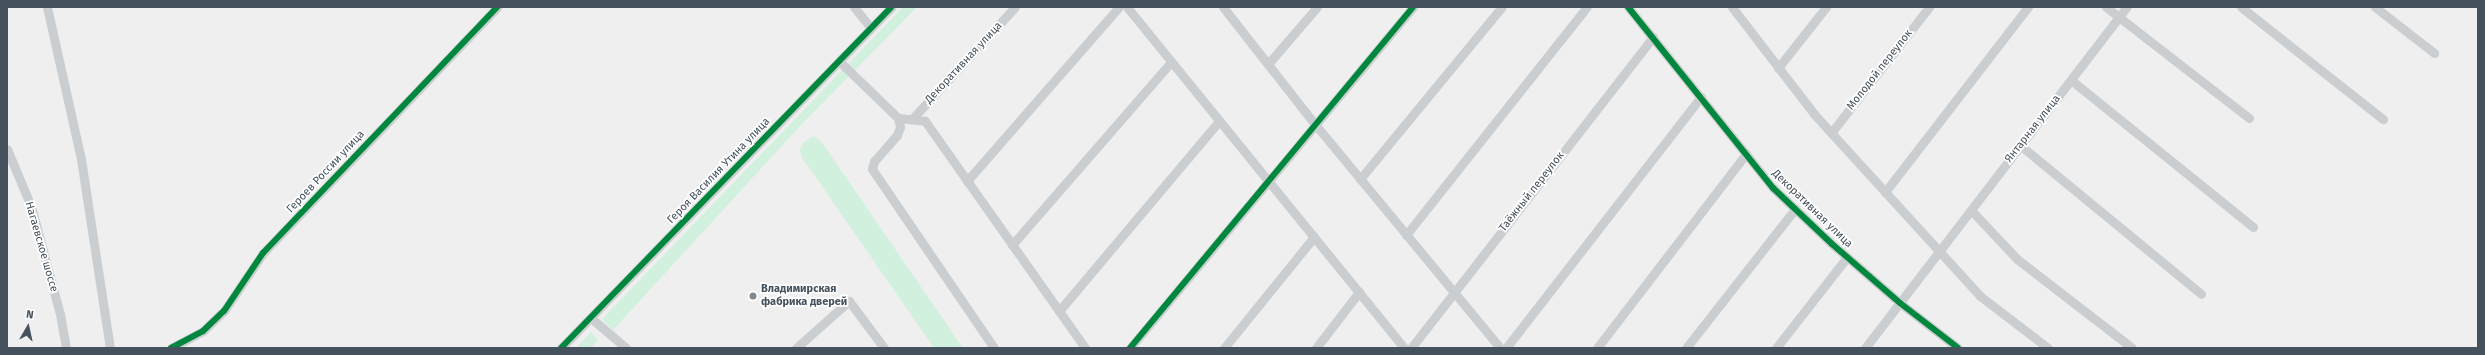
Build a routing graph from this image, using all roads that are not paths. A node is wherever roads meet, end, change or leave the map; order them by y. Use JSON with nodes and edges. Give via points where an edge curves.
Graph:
{"nodes":[{"id":1,"x":47,"y":7,"type":"edge"},
{"id":2,"x":497,"y":7,"type":"edge"},
{"id":3,"x":854,"y":7,"type":"edge"},
{"id":4,"x":891,"y":7,"type":"edge"},
{"id":5,"x":1016,"y":7,"type":"edge"},
{"id":6,"x":1119,"y":7,"type":"edge"},
{"id":7,"x":1127,"y":7,"type":"edge"},
{"id":8,"x":1223,"y":7,"type":"edge"},
{"id":9,"x":1317,"y":7,"type":"edge"},
{"id":10,"x":1413,"y":7,"type":"edge"},
{"id":11,"x":1502,"y":7,"type":"edge"},
{"id":12,"x":1587,"y":7,"type":"edge"},
{"id":13,"x":1628,"y":7,"type":"edge"},
{"id":14,"x":1732,"y":7,"type":"edge"},
{"id":15,"x":1826,"y":7,"type":"edge"},
{"id":16,"x":1929,"y":7,"type":"edge"},
{"id":17,"x":2028,"y":7,"type":"edge"},
{"id":18,"x":2106,"y":7,"type":"edge"},
{"id":19,"x":2127,"y":7,"type":"edge"},
{"id":20,"x":2241,"y":7,"type":"edge"},
{"id":21,"x":2375,"y":7,"type":"edge"},
{"id":22,"x":2119,"y":18,"type":"junction"},
{"id":23,"x":871,"y":28,"type":"junction"},
{"id":24,"x":1653,"y":37,"type":"junction"},
{"id":25,"x":2434,"y":53,"type":"dead end"},
{"id":26,"x":839,"y":61,"type":"junction"},
{"id":27,"x":1171,"y":62,"type":"junction"},
{"id":28,"x":1268,"y":64,"type":"junction"},
{"id":29,"x":1778,"y":68,"type":"junction"},
{"id":30,"x":2071,"y":80,"type":"junction"},
{"id":31,"x":1701,"y":97,"type":"junction"},
{"id":32,"x":898,"y":118,"type":"junction"},
{"id":33,"x":2249,"y":118,"type":"dead end"},
{"id":34,"x":2383,"y":119,"type":"dead end"},
{"id":35,"x":912,"y":120,"type":"junction"},
{"id":36,"x":1220,"y":121,"type":"junction"},
{"id":37,"x":1315,"y":123,"type":"junction"},
{"id":38,"x":1831,"y":133,"type":"junction"},
{"id":39,"x":2021,"y":146,"type":"junction"},
{"id":40,"x":7,"y":148,"type":"edge"},
{"id":41,"x":1746,"y":154,"type":"junction"},
{"id":42,"x":1360,"y":179,"type":"junction"},
{"id":43,"x":1267,"y":180,"type":"junction"},
{"id":44,"x":967,"y":181,"type":"junction"},
{"id":45,"x":1885,"y":192,"type":"junction"},
{"id":46,"x":1795,"y":209,"type":"junction"},
{"id":47,"x":1971,"y":210,"type":"junction"},
{"id":48,"x":2253,"y":227,"type":"dead end"},
{"id":49,"x":1406,"y":235,"type":"junction"},
{"id":50,"x":1314,"y":237,"type":"junction"},
{"id":51,"x":1012,"y":245,"type":"junction"},
{"id":52,"x":1939,"y":252,"type":"junction"},
{"id":53,"x":1847,"y":257,"type":"junction"},
{"id":54,"x":1359,"y":292,"type":"junction"},
{"id":55,"x":1454,"y":292,"type":"junction"},
{"id":56,"x":2201,"y":294,"type":"dead end"},
{"id":57,"x":1900,"y":303,"type":"junction"},
{"id":58,"x":1059,"y":311,"type":"junction"},
{"id":59,"x":591,"y":318,"type":"junction"},
{"id":60,"x":1952,"y":346,"type":"edge"},
{"id":61,"x":66,"y":348,"type":"edge"},
{"id":62,"x":110,"y":348,"type":"edge"},
{"id":63,"x":171,"y":348,"type":"edge"},
{"id":64,"x":561,"y":348,"type":"edge"},
{"id":65,"x":626,"y":348,"type":"edge"},
{"id":66,"x":796,"y":348,"type":"edge"},
{"id":67,"x":884,"y":348,"type":"edge"},
{"id":68,"x":994,"y":348,"type":"edge"},
{"id":69,"x":1085,"y":348,"type":"edge"},
{"id":70,"x":1130,"y":348,"type":"edge"},
{"id":71,"x":1224,"y":348,"type":"edge"},
{"id":72,"x":1316,"y":348,"type":"edge"},
{"id":73,"x":1404,"y":348,"type":"edge"},
{"id":74,"x":1411,"y":348,"type":"edge"},
{"id":75,"x":1500,"y":348,"type":"edge"},
{"id":76,"x":1506,"y":348,"type":"edge"},
{"id":77,"x":1596,"y":348,"type":"edge"},
{"id":78,"x":1686,"y":348,"type":"edge"},
{"id":79,"x":1776,"y":348,"type":"edge"},
{"id":80,"x":1865,"y":348,"type":"edge"},
{"id":81,"x":2048,"y":348,"type":"edge"},
{"id":82,"x":2132,"y":348,"type":"edge"}],
"edges":[{"from":1,"to":62,"type":"street","via":[[81,159]]},
{"from":2,"to":63,"type":"street","name":"Героев России улица","via":[[264,253],[224,311],[203,331]]},
{"from":3,"to":23,"type":"street"},
{"from":4,"to":23,"type":"street","name":"Героя Василия Утина улица"},
{"from":5,"to":35,"type":"street","name":"Декоративная улица"},
{"from":6,"to":44,"type":"street"},
{"from":7,"to":27,"type":"street"},
{"from":8,"to":28,"type":"street"},
{"from":9,"to":28,"type":"street"},
{"from":10,"to":37,"type":"street"},
{"from":11,"to":42,"type":"street"},
{"from":12,"to":49,"type":"street"},
{"from":13,"to":24,"type":"street","name":"Декоративная улица"},
{"from":14,"to":29,"type":"street"},
{"from":15,"to":29,"type":"street"},
{"from":16,"to":38,"type":"street","name":"Молодой переулок"},
{"from":17,"to":45,"type":"street"},
{"from":18,"to":22,"type":"street"},
{"from":19,"to":22,"type":"street","name":"Янтарная улица"},
{"from":20,"to":34,"type":"street"},
{"from":21,"to":25,"type":"street"},
{"from":22,"to":30,"type":"street","name":"Янтарная улица"},
{"from":22,"to":33,"type":"street"},
{"from":23,"to":26,"type":"street","name":"Героя Василия Утина улица"},
{"from":24,"to":31,"type":"street","name":"Декоративная улица"},
{"from":24,"to":55,"type":"street","name":"Таёжный переулок"},
{"from":26,"to":32,"type":"street"},
{"from":26,"to":59,"type":"street","name":"Героя Василия Утина улица"},
{"from":27,"to":36,"type":"street"},
{"from":27,"to":51,"type":"street"},
{"from":28,"to":37,"type":"street"},
{"from":29,"to":38,"type":"street"},
{"from":30,"to":39,"type":"street","name":"Янтарная улица"},
{"from":30,"to":48,"type":"street"},
{"from":31,"to":41,"type":"street","name":"Декоративная улица"},
{"from":31,"to":76,"type":"street"},
{"from":32,"to":35,"type":"street"},
{"from":32,"to":68,"type":"street","via":[[900,127],[897,135],[874,161],[872,169]]},
{"from":35,"to":44,"type":"street","via":[[925,121]]},
{"from":36,"to":43,"type":"street"},
{"from":36,"to":58,"type":"street"},
{"from":37,"to":42,"type":"street"},
{"from":37,"to":43,"type":"street"},
{"from":38,"to":45,"type":"street"},
{"from":39,"to":47,"type":"street","name":"Янтарная улица"},
{"from":39,"to":56,"type":"street"},
{"from":40,"to":61,"type":"street","name":"Нагаевское шоссе","via":[[31,206],[60,314]]},
{"from":41,"to":46,"type":"street","name":"Декоративная улица","via":[[1773,188]]},
{"from":41,"to":77,"type":"street"},
{"from":42,"to":49,"type":"street"},
{"from":43,"to":50,"type":"street"},
{"from":43,"to":70,"type":"street"},
{"from":44,"to":51,"type":"street"},
{"from":45,"to":52,"type":"street"},
{"from":46,"to":53,"type":"street","name":"Декоративная улица"},
{"from":46,"to":78,"type":"street"},
{"from":47,"to":52,"type":"street","name":"Янтарная улица"},
{"from":47,"to":82,"type":"street","via":[[2017,259]]},
{"from":49,"to":55,"type":"street"},
{"from":50,"to":54,"type":"street"},
{"from":50,"to":71,"type":"street"},
{"from":51,"to":58,"type":"street"},
{"from":52,"to":57,"type":"street","name":"Янтарная улица"},
{"from":52,"to":81,"type":"street","via":[[1980,296]]},
{"from":53,"to":57,"type":"street","name":"Декоративная улица"},
{"from":53,"to":79,"type":"street"},
{"from":54,"to":72,"type":"street"},
{"from":54,"to":73,"type":"street"},
{"from":55,"to":74,"type":"street","name":"Таёжный переулок"},
{"from":55,"to":75,"type":"street"},
{"from":57,"to":60,"type":"street","name":"Декоративная улица"},
{"from":57,"to":80,"type":"street","name":"Янтарная улица"},
{"from":58,"to":69,"type":"street"},
{"from":59,"to":64,"type":"street","name":"Героя Василия Утина улица"},
{"from":59,"to":65,"type":"street"},
{"from":66,"to":67,"type":"street","via":[[849,301]]}]}
